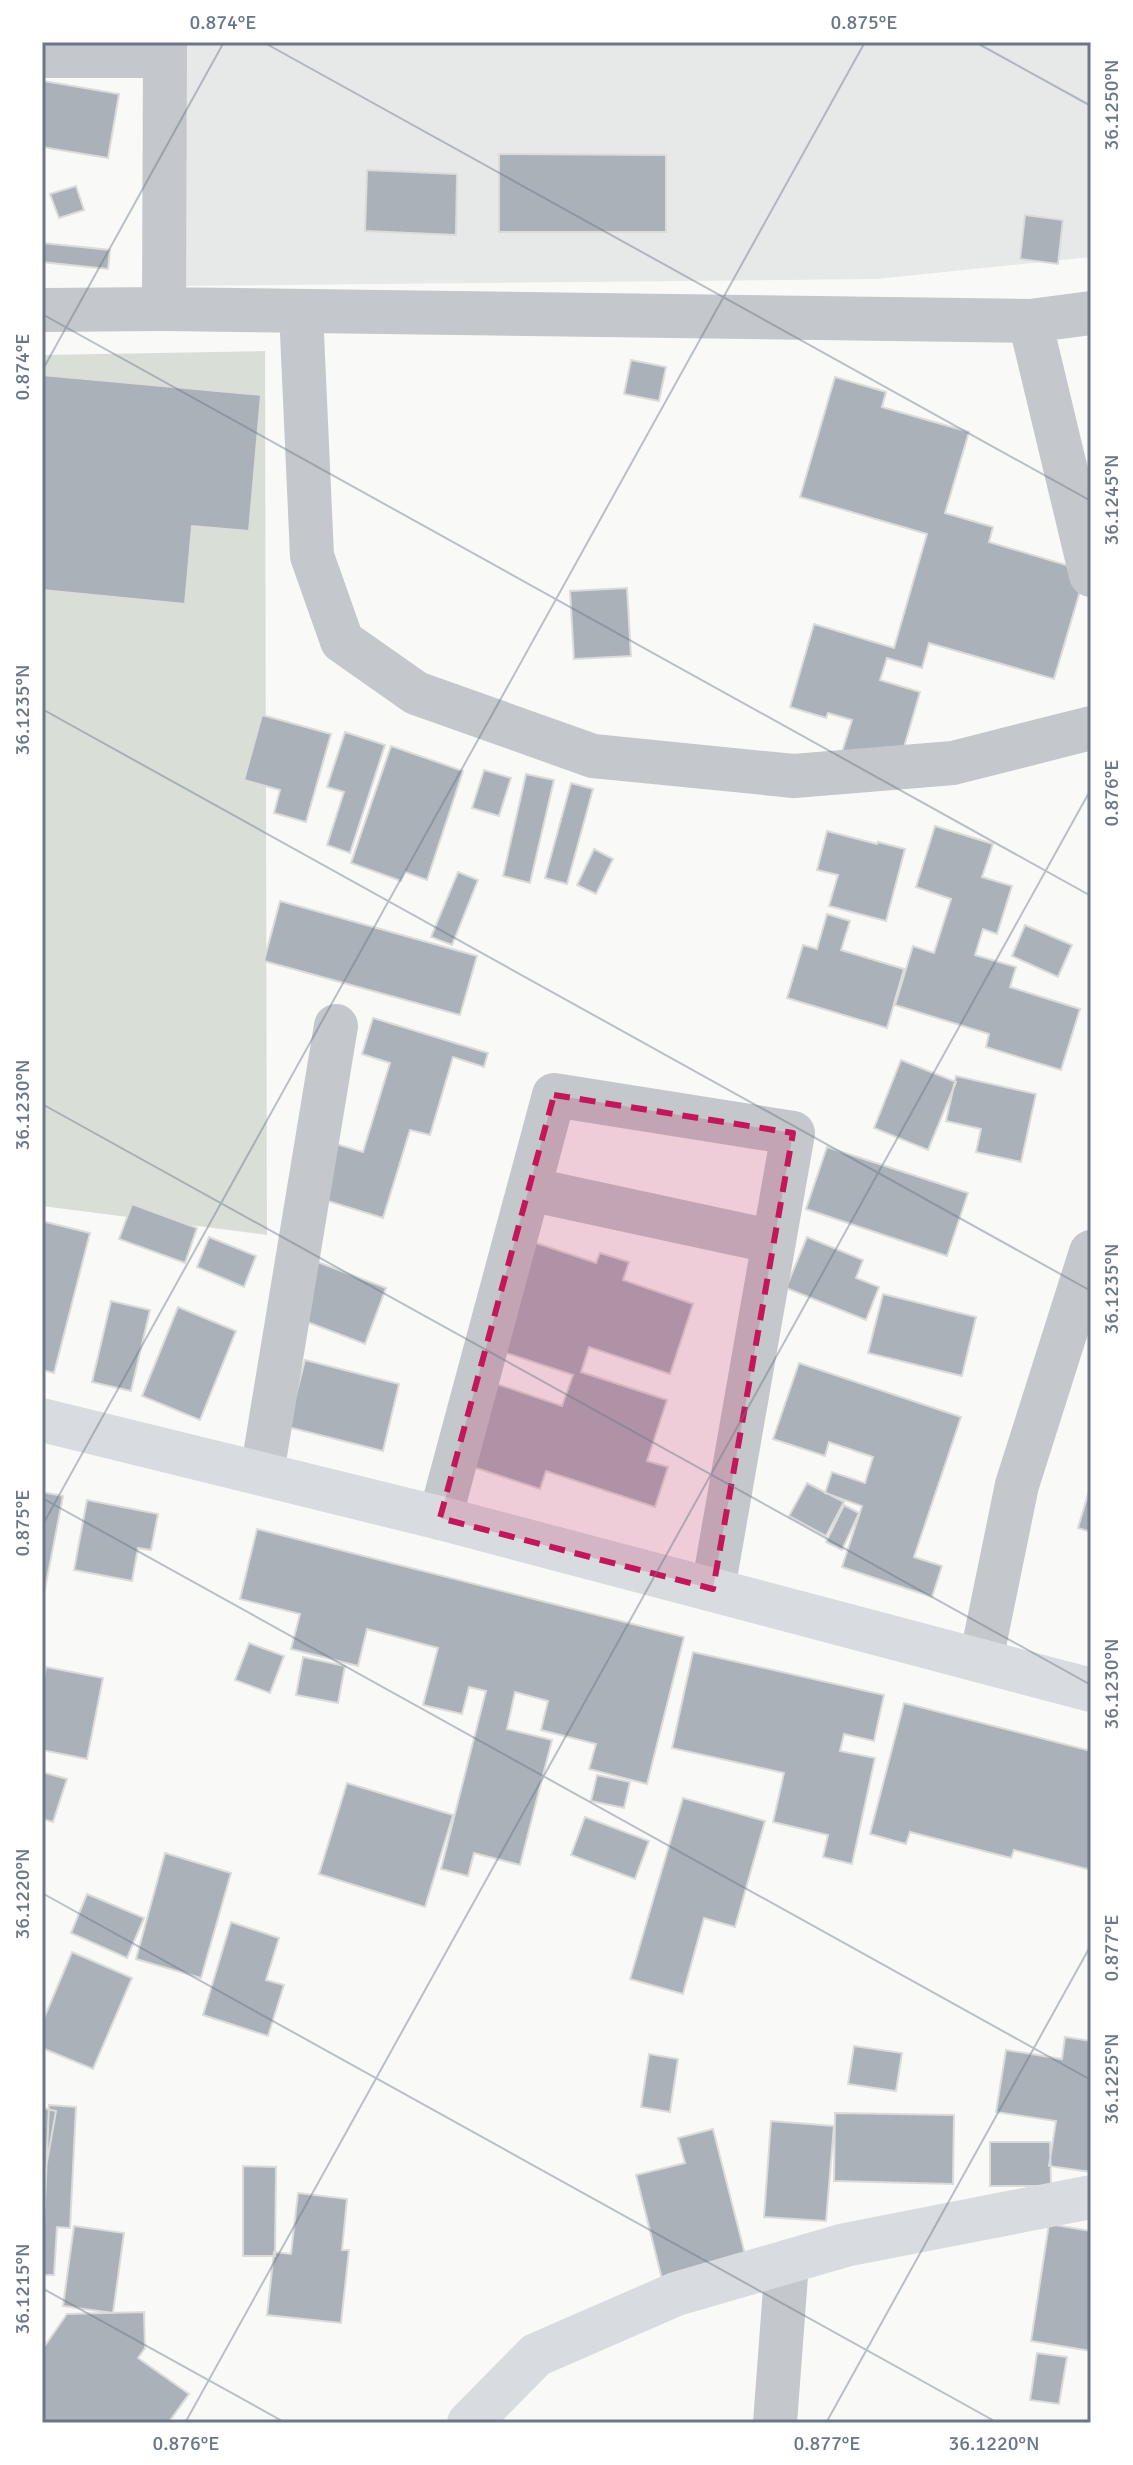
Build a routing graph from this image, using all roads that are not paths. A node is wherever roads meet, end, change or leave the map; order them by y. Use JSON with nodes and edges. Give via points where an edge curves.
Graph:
{"nodes":[{"id":1,"x":165,"y":49,"type":"edge"},
{"id":2,"x":42,"y":56,"type":"edge"},
{"id":3,"x":164,"y":309,"type":"junction"},
{"id":4,"x":42,"y":310,"type":"edge"},
{"id":5,"x":301,"y":311,"type":"junction"},
{"id":6,"x":1091,"y":313,"type":"edge"},
{"id":7,"x":1030,"y":321,"type":"junction"},
{"id":8,"x":1091,"y":575,"type":"edge"},
{"id":9,"x":1091,"y":728,"type":"edge"},
{"id":10,"x":336,"y":1026,"type":"dead end"},
{"id":11,"x":529,"y":1189,"type":"junction"},
{"id":12,"x":774,"y":1242,"type":"junction"},
{"id":13,"x":1091,"y":1252,"type":"edge"},
{"id":14,"x":42,"y":1420,"type":"edge"},
{"id":15,"x":262,"y":1473,"type":"junction"},
{"id":16,"x":440,"y":1518,"type":"junction"},
{"id":17,"x":713,"y":1589,"type":"junction"},
{"id":18,"x":981,"y":1660,"type":"junction"},
{"id":19,"x":1091,"y":1690,"type":"edge"},
{"id":20,"x":1091,"y":2197,"type":"edge"},
{"id":21,"x":787,"y":2262,"type":"junction"},
{"id":22,"x":469,"y":2423,"type":"edge"},
{"id":23,"x":775,"y":2423,"type":"edge"}],
"edges":[{"from":1,"to":2,"type":"street"},
{"from":1,"to":3,"type":"street"},
{"from":3,"to":4,"type":"street"},
{"from":3,"to":5,"type":"street"},
{"from":5,"to":7,"type":"street"},
{"from":5,"to":9,"type":"street","via":[[312,556],[342,641],[416,693],[593,756],[794,776],[953,763]]},
{"from":6,"to":7,"type":"street"},
{"from":7,"to":8,"type":"street"},
{"from":10,"to":15,"type":"street"},
{"from":11,"to":12,"type":"street"},
{"from":11,"to":12,"type":"street","via":[[554,1095],[793,1133]]},
{"from":11,"to":16,"type":"street"},
{"from":12,"to":17,"type":"street"},
{"from":13,"to":18,"type":"street","via":[[1017,1485]]},
{"from":14,"to":15,"type":"main road"},
{"from":15,"to":16,"type":"main road"},
{"from":16,"to":17,"type":"main road"},
{"from":17,"to":18,"type":"main road"},
{"from":18,"to":19,"type":"main road"},
{"from":20,"to":21,"type":"main road","via":[[845,2245]]},
{"from":21,"to":22,"type":"main road","via":[[676,2294],[536,2355]]},
{"from":21,"to":23,"type":"street"}]}
